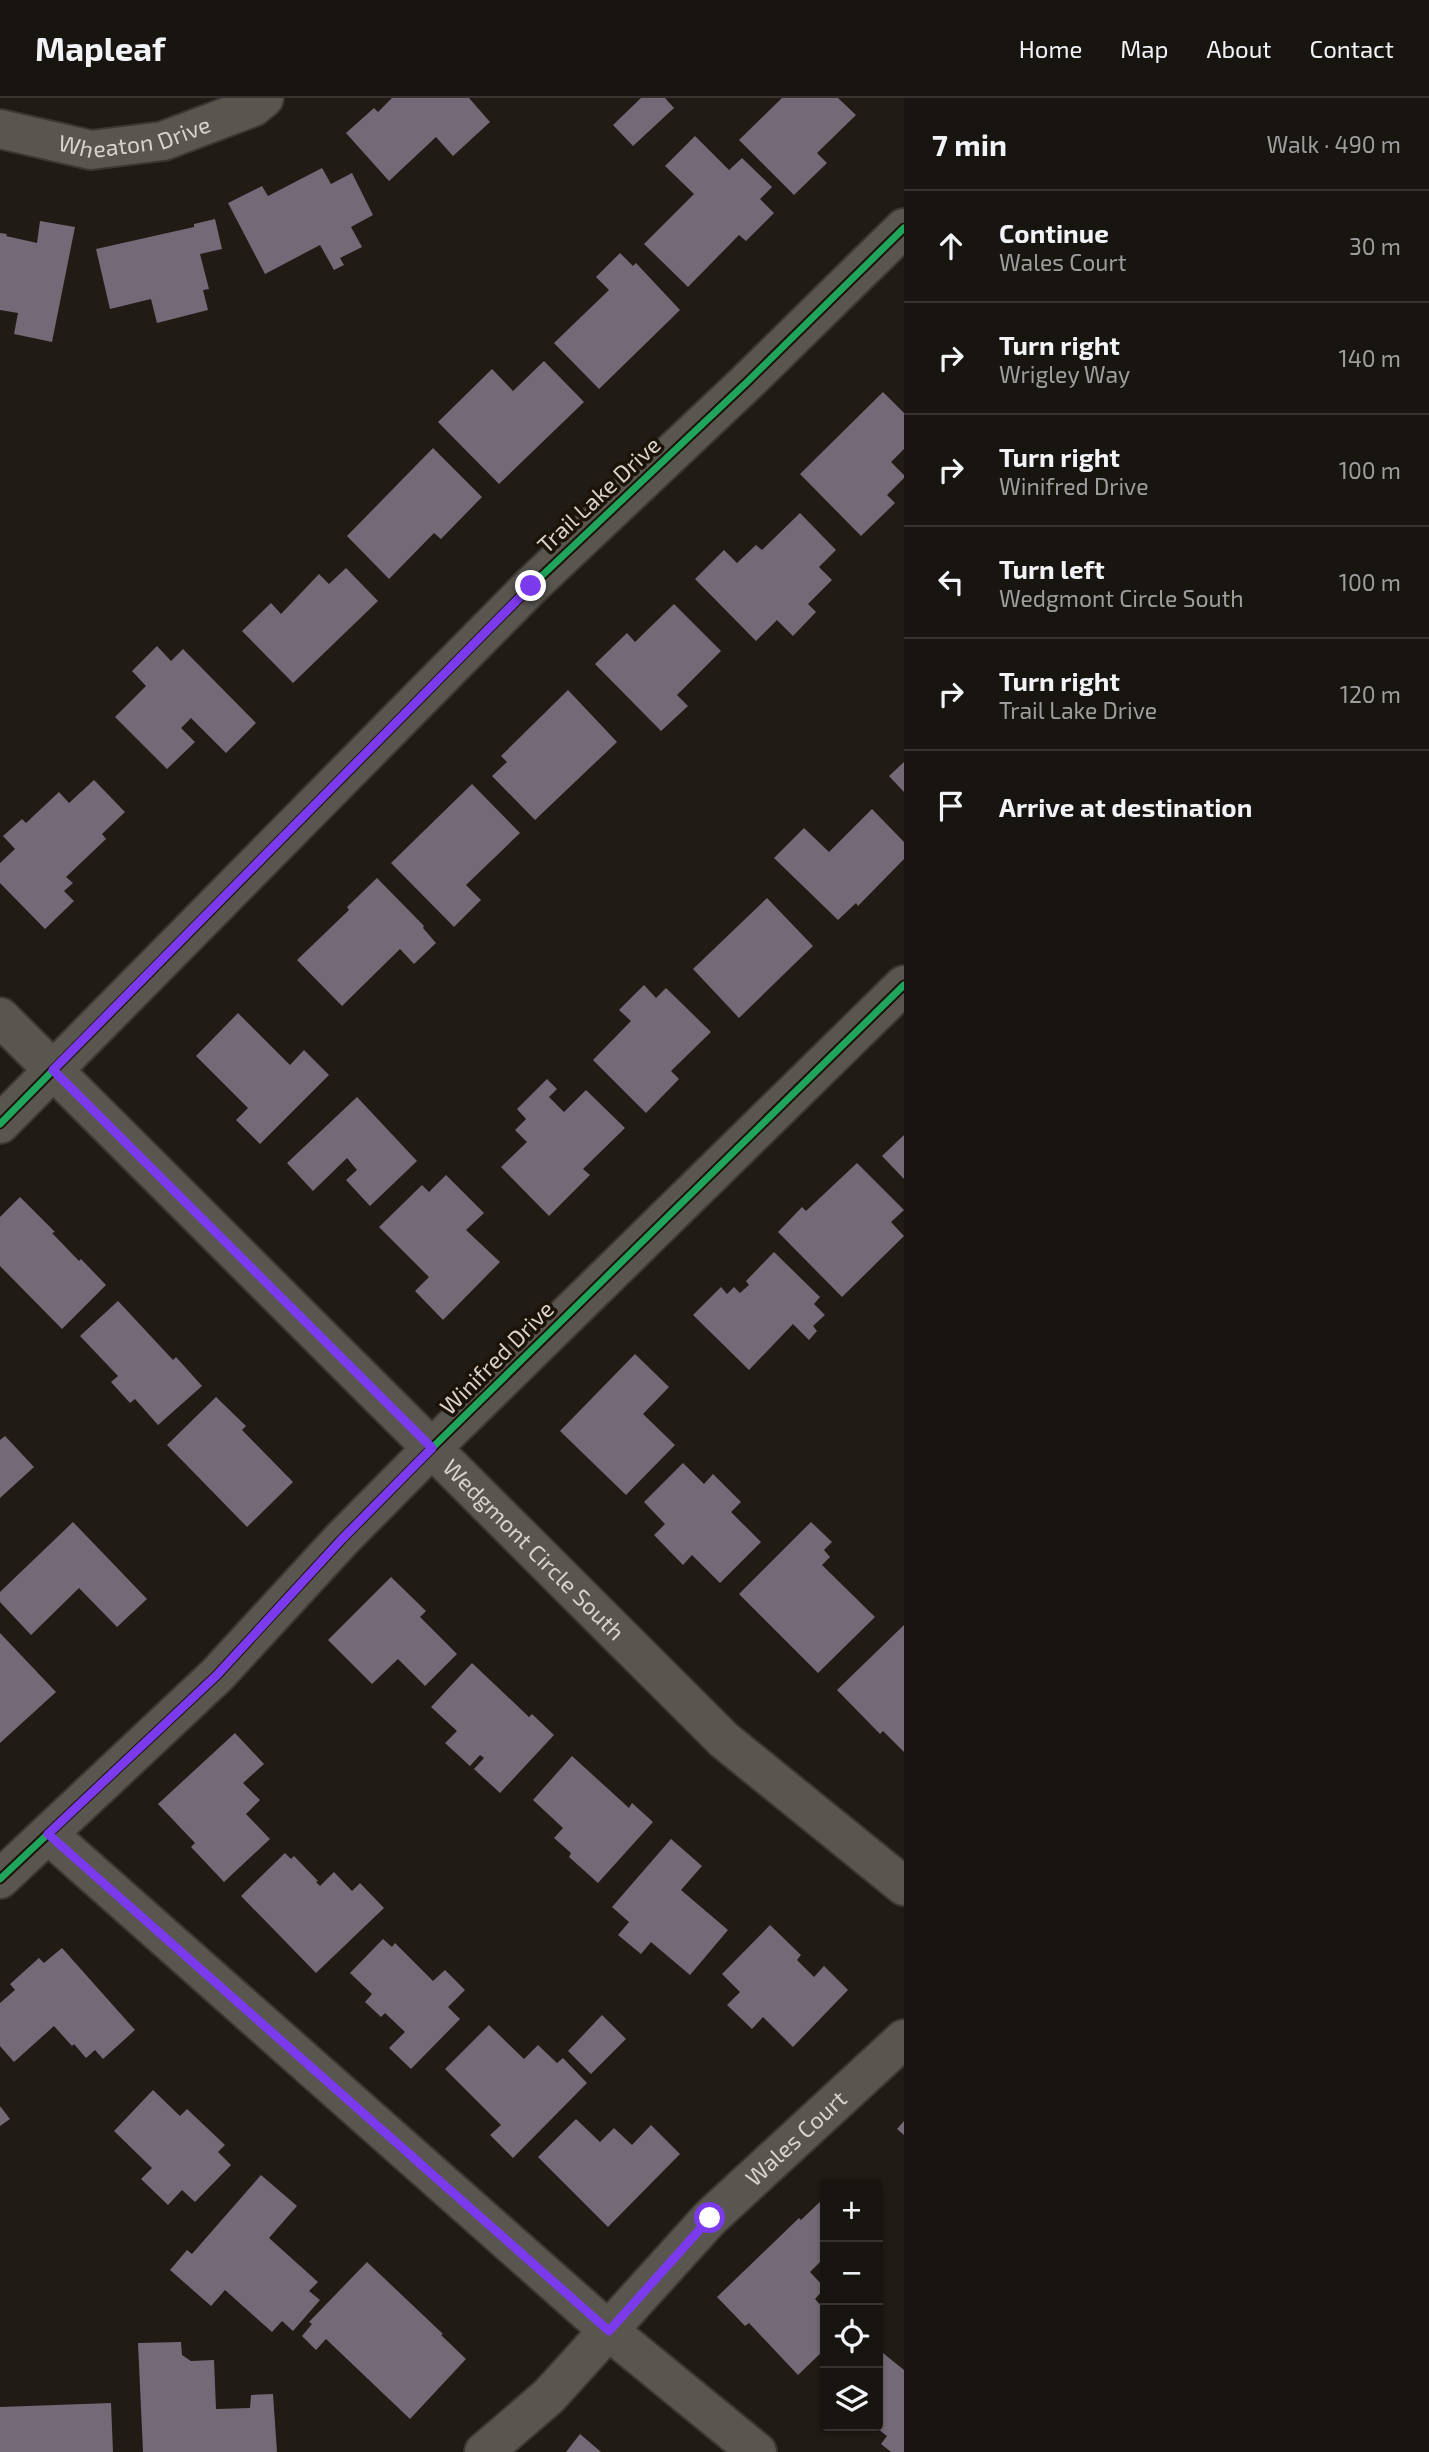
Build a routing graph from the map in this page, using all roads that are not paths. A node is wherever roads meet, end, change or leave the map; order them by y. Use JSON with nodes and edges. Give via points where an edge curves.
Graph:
{"nodes":[{"id":1,"x":264,"y":98,"type":"edge"},
{"id":2,"x":0,"y":129,"type":"edge"},
{"id":3,"x":904,"y":228,"type":"edge"},
{"id":4,"x":904,"y":985,"type":"edge"},
{"id":5,"x":0,"y":1017,"type":"edge"},
{"id":6,"x":53,"y":1070,"type":"junction"},
{"id":7,"x":0,"y":1124,"type":"edge"},
{"id":8,"x":432,"y":1448,"type":"junction"},
{"id":9,"x":48,"y":1834,"type":"junction"},
{"id":10,"x":0,"y":1879,"type":"edge"},
{"id":11,"x":904,"y":1886,"type":"edge"},
{"id":12,"x":904,"y":2039,"type":"edge"},
{"id":13,"x":609,"y":2331,"type":"junction"},
{"id":14,"x":484,"y":2452,"type":"edge"},
{"id":15,"x":757,"y":2452,"type":"edge"}],
"edges":[{"from":1,"to":2,"type":"street","name":"Wheaton Drive","via":[[253,107],[163,141],[91,150]]},
{"from":3,"to":6,"type":"street","name":"Trail Lake Drive","via":[[531,586]]},
{"from":4,"to":8,"type":"street","name":"Winifred Drive"},
{"from":5,"to":6,"type":"street","name":"Wedgmont Circle South"},
{"from":6,"to":7,"type":"street","name":"Trail Lake Drive"},
{"from":6,"to":8,"type":"street","name":"Wedgmont Circle South"},
{"from":8,"to":9,"type":"street","name":"Winifred Drive","via":[[217,1675]]},
{"from":8,"to":11,"type":"street","name":"Wedgmont Circle South","via":[[724,1740]]},
{"from":9,"to":10,"type":"street","name":"Winifred Drive"},
{"from":9,"to":13,"type":"street"},
{"from":12,"to":13,"type":"street","name":"Wales Court","via":[[710,2218]]},
{"from":13,"to":14,"type":"street","name":"Wales Court","via":[[549,2396]]},
{"from":13,"to":15,"type":"street"}]}
